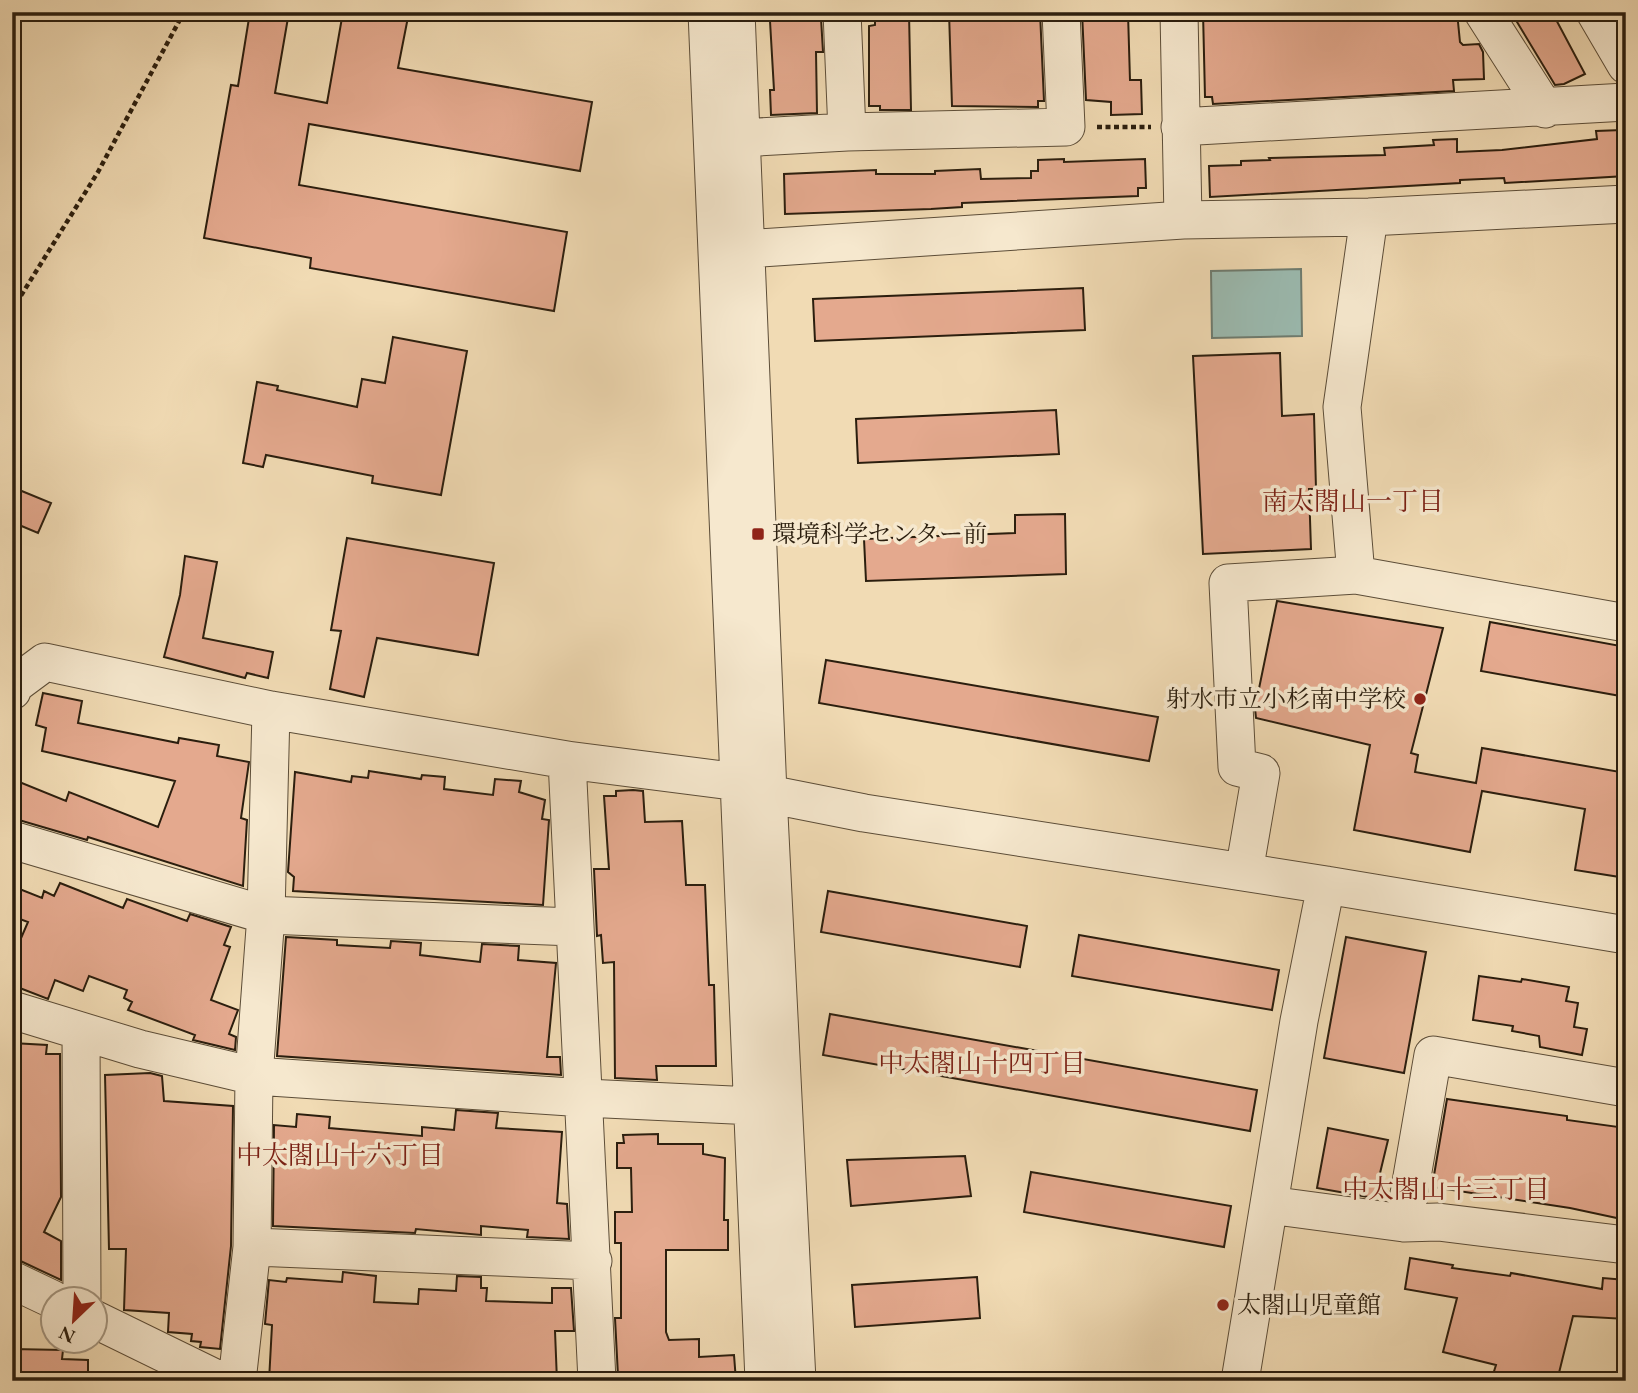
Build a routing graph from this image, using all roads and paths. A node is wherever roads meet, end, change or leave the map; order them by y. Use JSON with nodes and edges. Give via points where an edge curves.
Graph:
{"nodes":[{"id":1,"x":184,"y":12,"type":"edge"},
{"id":2,"x":707,"y":12,"type":"edge"},
{"id":3,"x":736,"y":12,"type":"edge"},
{"id":4,"x":842,"y":12,"type":"edge"},
{"id":5,"x":1061,"y":12,"type":"edge"},
{"id":6,"x":1179,"y":12,"type":"edge"},
{"id":7,"x":1483,"y":12,"type":"edge"},
{"id":8,"x":1595,"y":12,"type":"edge"},
{"id":9,"x":1626,"y":65,"type":"edge"},
{"id":10,"x":1626,"y":102,"type":"edge"},
{"id":11,"x":1545,"y":109,"type":"junction"},
{"id":12,"x":1066,"y":127,"type":"junction"},
{"id":13,"x":1180,"y":127,"type":"junction"},
{"id":14,"x":847,"y":132,"type":"junction"},
{"id":15,"x":740,"y":138,"type":"junction"},
{"id":16,"x":1626,"y":204,"type":"edge"},
{"id":17,"x":1369,"y":217,"type":"junction"},
{"id":18,"x":1183,"y":220,"type":"junction"},
{"id":19,"x":745,"y":249,"type":"junction"},
{"id":20,"x":12,"y":310,"type":"edge"},
{"id":21,"x":1356,"y":575,"type":"junction"},
{"id":22,"x":1626,"y":623,"type":"edge"},
{"id":23,"x":12,"y":691,"type":"edge"},
{"id":24,"x":271,"y":710,"type":"junction"},
{"id":25,"x":567,"y":760,"type":"junction"},
{"id":26,"x":753,"y":788,"type":"junction"},
{"id":27,"x":12,"y":840,"type":"edge"},
{"id":28,"x":1244,"y":872,"type":"junction"},
{"id":29,"x":1326,"y":885,"type":"junction"},
{"id":30,"x":266,"y":915,"type":"junction"},
{"id":31,"x":573,"y":928,"type":"junction"},
{"id":32,"x":1626,"y":935,"type":"edge"},
{"id":33,"x":12,"y":1010,"type":"edge"},
{"id":34,"x":81,"y":1031,"type":"junction"},
{"id":35,"x":254,"y":1076,"type":"junction"},
{"id":36,"x":1626,"y":1088,"type":"edge"},
{"id":37,"x":585,"y":1098,"type":"junction"},
{"id":38,"x":769,"y":1106,"type":"junction"},
{"id":39,"x":1269,"y":1205,"type":"junction"},
{"id":40,"x":1404,"y":1223,"type":"junction"},
{"id":41,"x":1626,"y":1245,"type":"edge"},
{"id":42,"x":252,"y":1247,"type":"junction"},
{"id":43,"x":593,"y":1261,"type":"junction"},
{"id":44,"x":12,"y":1280,"type":"edge"},
{"id":45,"x":82,"y":1284,"type":"edge"},
{"id":46,"x":38,"y":1292,"type":"edge"},
{"id":47,"x":108,"y":1327,"type":"edge"},
{"id":48,"x":221,"y":1381,"type":"edge"},
{"id":49,"x":237,"y":1381,"type":"edge"},
{"id":50,"x":597,"y":1381,"type":"edge"},
{"id":51,"x":764,"y":1381,"type":"edge"},
{"id":52,"x":797,"y":1381,"type":"edge"},
{"id":53,"x":1240,"y":1381,"type":"edge"}],
"edges":[{"from":1,"to":20,"type":"path","via":[[98,172]]},
{"from":2,"to":26,"type":"street"},
{"from":3,"to":15,"type":"street"},
{"from":4,"to":14,"type":"street"},
{"from":5,"to":12,"type":"street"},
{"from":6,"to":13,"type":"street"},
{"from":7,"to":11,"type":"street"},
{"from":8,"to":9,"type":"street"},
{"from":10,"to":11,"type":"street"},
{"from":11,"to":13,"type":"street"},
{"from":12,"to":13,"type":"path"},
{"from":12,"to":14,"type":"street"},
{"from":13,"to":18,"type":"street"},
{"from":14,"to":15,"type":"street"},
{"from":15,"to":19,"type":"street"},
{"from":16,"to":17,"type":"street"},
{"from":17,"to":18,"type":"street"},
{"from":17,"to":21,"type":"street","via":[[1342,407]]},
{"from":18,"to":19,"type":"street"},
{"from":19,"to":26,"type":"street"},
{"from":21,"to":22,"type":"street"},
{"from":21,"to":28,"type":"street","via":[[1228,583],[1237,767],[1261,773]]},
{"from":23,"to":24,"type":"street","via":[[45,662]]},
{"from":24,"to":25,"type":"street"},
{"from":24,"to":30,"type":"street"},
{"from":25,"to":26,"type":"street"},
{"from":25,"to":31,"type":"street"},
{"from":26,"to":28,"type":"street","via":[[864,813]]},
{"from":26,"to":38,"type":"street"},
{"from":27,"to":30,"type":"street"},
{"from":28,"to":29,"type":"street"},
{"from":29,"to":32,"type":"street"},
{"from":29,"to":39,"type":"street"},
{"from":30,"to":31,"type":"street"},
{"from":30,"to":35,"type":"street"},
{"from":31,"to":37,"type":"street"},
{"from":33,"to":34,"type":"street"},
{"from":34,"to":35,"type":"street"},
{"from":34,"to":45,"type":"street"},
{"from":35,"to":37,"type":"street"},
{"from":35,"to":42,"type":"street"},
{"from":36,"to":40,"type":"street","via":[[1433,1055]]},
{"from":37,"to":38,"type":"street"},
{"from":37,"to":43,"type":"street"},
{"from":38,"to":51,"type":"street"},
{"from":38,"to":52,"type":"street"},
{"from":39,"to":40,"type":"street"},
{"from":39,"to":53,"type":"street"},
{"from":40,"to":41,"type":"street","via":[[1438,1222]]},
{"from":42,"to":43,"type":"street"},
{"from":42,"to":49,"type":"street"},
{"from":43,"to":50,"type":"street"},
{"from":44,"to":46,"type":"street"},
{"from":47,"to":48,"type":"street"}]}
